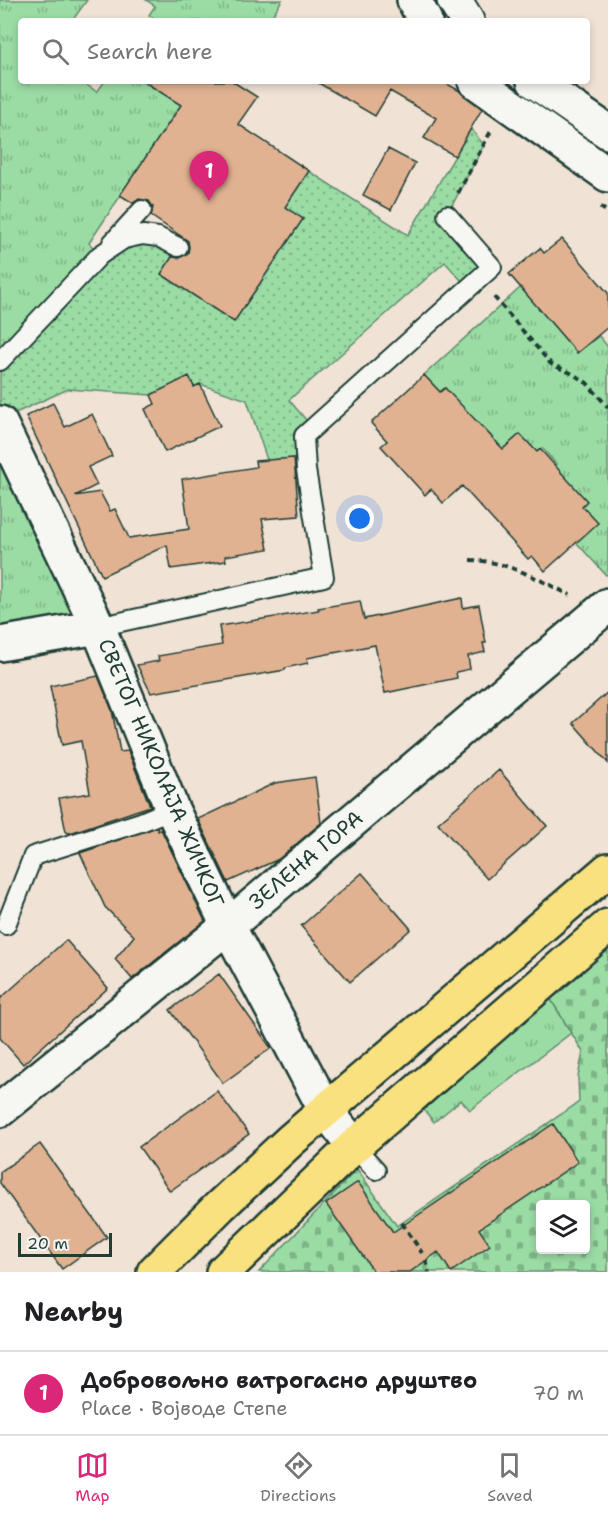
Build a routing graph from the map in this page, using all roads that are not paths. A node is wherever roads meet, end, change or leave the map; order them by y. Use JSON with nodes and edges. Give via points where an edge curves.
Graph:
{"nodes":[{"id":1,"x":414,"y":0,"type":"edge"},
{"id":2,"x":454,"y":0,"type":"edge"},
{"id":3,"x":423,"y":18,"type":"edge"},
{"id":4,"x":465,"y":18,"type":"edge"},
{"id":5,"x":479,"y":84,"type":"edge"},
{"id":6,"x":538,"y":84,"type":"edge"},
{"id":7,"x":608,"y":132,"type":"edge"},
{"id":8,"x":608,"y":175,"type":"edge"},
{"id":9,"x":142,"y":210,"type":"dead end"},
{"id":10,"x":447,"y":215,"type":"road end"},
{"id":11,"x":178,"y":247,"type":"dead end"},
{"id":12,"x":100,"y":255,"type":"junction"},
{"id":13,"x":0,"y":361,"type":"edge"},
{"id":14,"x":0,"y":423,"type":"edge"},
{"id":15,"x":604,"y":608,"type":"edge"},
{"id":16,"x":98,"y":627,"type":"junction"},
{"id":17,"x":0,"y":644,"type":"edge"},
{"id":18,"x":172,"y":809,"type":"junction"},
{"id":19,"x":608,"y":870,"type":"edge"},
{"id":20,"x":6,"y":925,"type":"dead end"},
{"id":21,"x":228,"y":926,"type":"junction"},
{"id":22,"x":608,"y":926,"type":"edge"},
{"id":23,"x":325,"y":1109,"type":"junction"},
{"id":24,"x":0,"y":1110,"type":"edge"},
{"id":25,"x":354,"y":1146,"type":"junction"},
{"id":26,"x":376,"y":1170,"type":"dead end"},
{"id":27,"x":154,"y":1272,"type":"edge"},
{"id":28,"x":223,"y":1272,"type":"edge"}],
"edges":[{"from":1,"to":3,"type":"street"},
{"from":2,"to":4,"type":"street"},
{"from":5,"to":8,"type":"street"},
{"from":6,"to":7,"type":"street"},
{"from":9,"to":12,"type":"lane"},
{"from":10,"to":16,"type":"lane","via":[[492,267],[304,436],[324,577]]},
{"from":11,"to":12,"type":"lane","via":[[158,237],[143,236],[124,239]]},
{"from":12,"to":13,"type":"lane"},
{"from":14,"to":16,"type":"street","name":"СВЕТОГ НИКОЛАЈА ЖИЧКОГ"},
{"from":15,"to":21,"type":"street","name":"ЗЕЛЕНА ГОРА"},
{"from":16,"to":17,"type":"street"},
{"from":16,"to":18,"type":"street","name":"СВЕТОГ НИКОЛАЈА ЖИЧКОГ"},
{"from":18,"to":20,"type":"lane","via":[[33,856]]},
{"from":18,"to":21,"type":"street","name":"СВЕТОГ НИКОЛАЈА ЖИЧКОГ"},
{"from":19,"to":23,"type":"main road"},
{"from":21,"to":23,"type":"street","name":"СВЕТОГ НИКОЛАЈА ЖИЧКОГ"},
{"from":21,"to":24,"type":"street","name":"ЗЕЛЕНА ГОРА"},
{"from":22,"to":25,"type":"main road"},
{"from":23,"to":25,"type":"street","name":"СВЕТОГ НИКОЛАЈА ЖИЧКОГ"},
{"from":23,"to":27,"type":"main road"},
{"from":25,"to":26,"type":"lane"},
{"from":25,"to":28,"type":"main road"}]}
